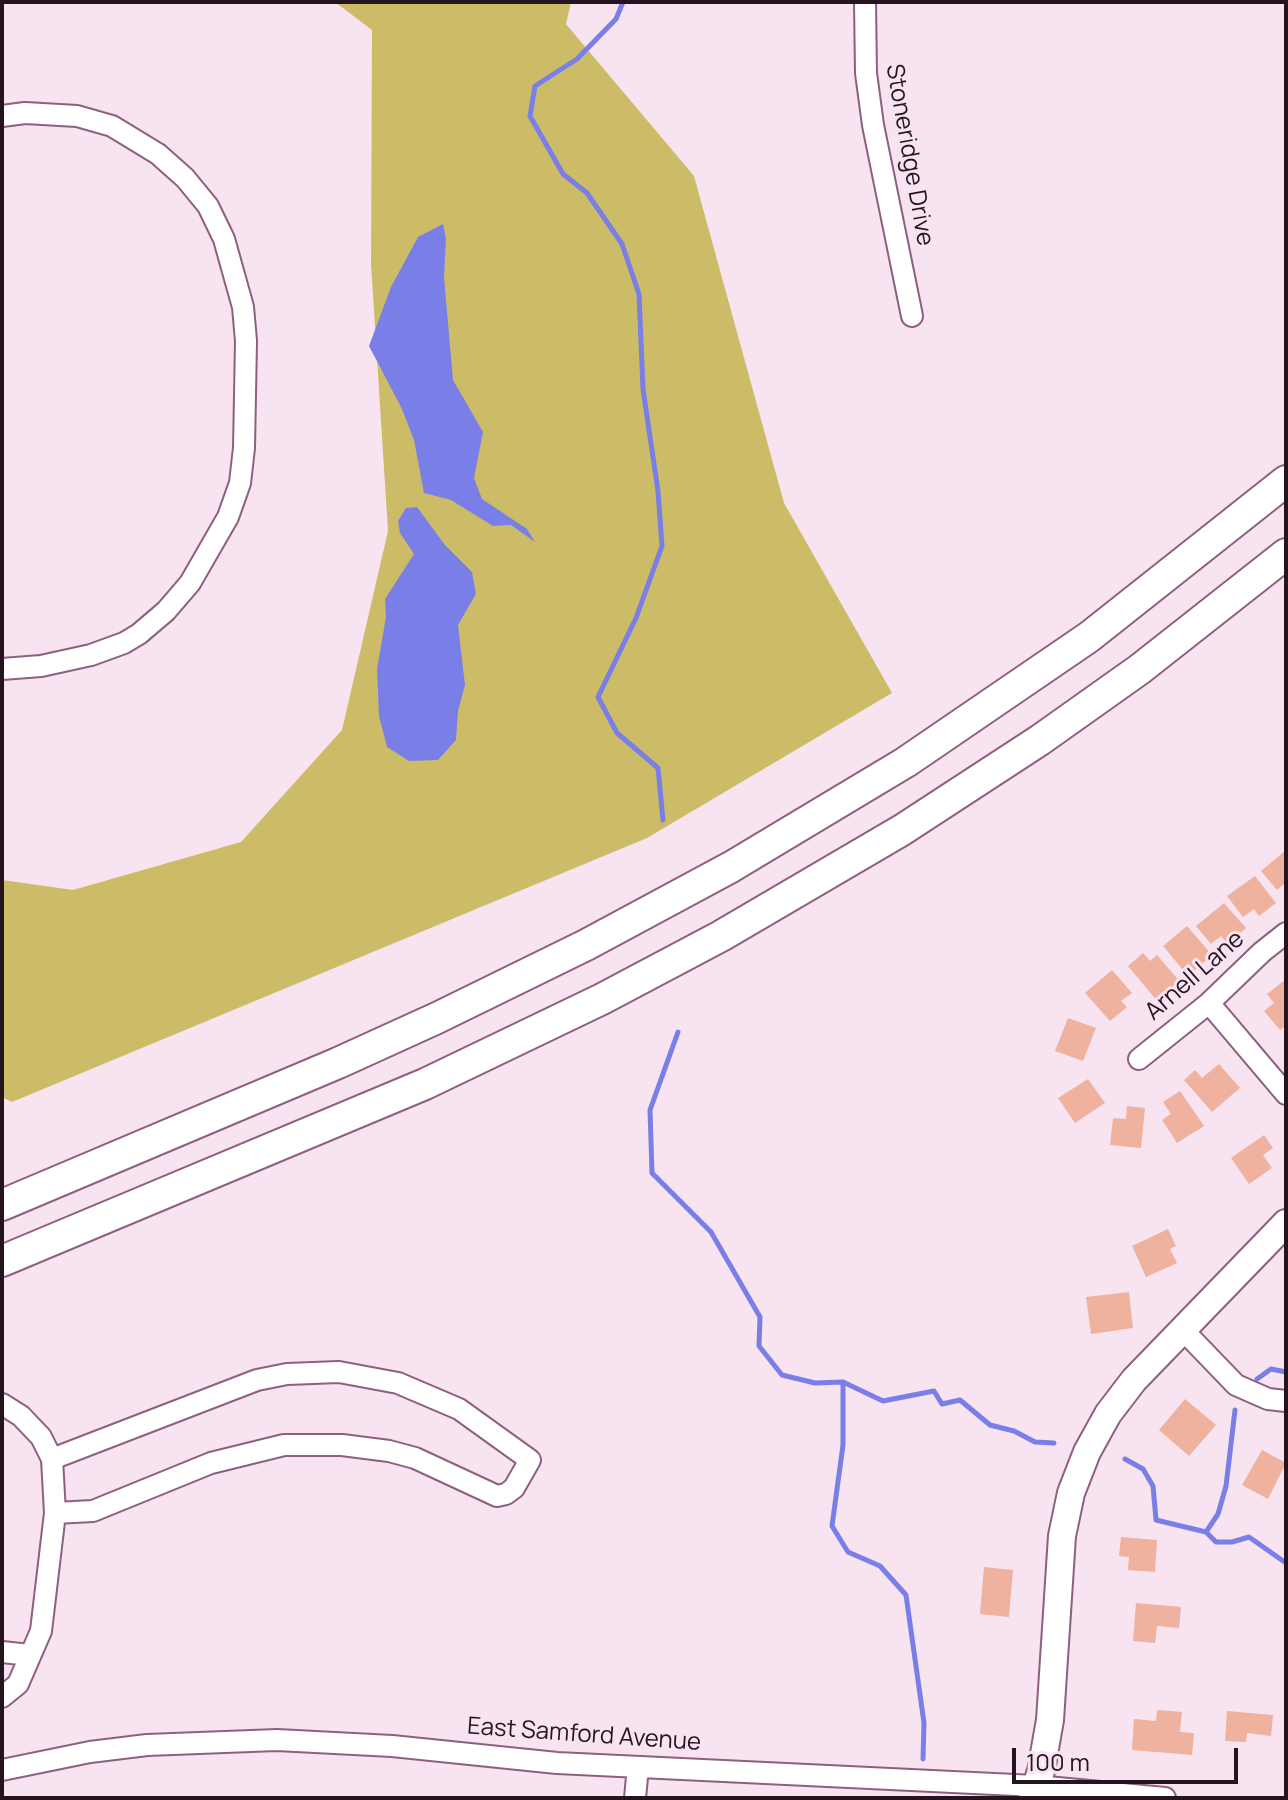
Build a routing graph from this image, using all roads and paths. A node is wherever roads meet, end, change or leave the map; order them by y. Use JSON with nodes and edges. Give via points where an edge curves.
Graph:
{"nodes":[{"id":1,"x":865,"y":2,"type":"edge"},
{"id":2,"x":2,"y":116,"type":"edge"},
{"id":3,"x":912,"y":316,"type":"dead end"},
{"id":4,"x":1286,"y":481,"type":"edge"},
{"id":5,"x":1286,"y":554,"type":"edge"},
{"id":6,"x":2,"y":669,"type":"edge"},
{"id":7,"x":1286,"y":933,"type":"edge"},
{"id":8,"x":1209,"y":1003,"type":"junction"},
{"id":9,"x":1139,"y":1059,"type":"dead end"},
{"id":10,"x":1286,"y":1094,"type":"edge"},
{"id":11,"x":2,"y":1205,"type":"edge"},
{"id":12,"x":1286,"y":1223,"type":"edge"},
{"id":13,"x":2,"y":1261,"type":"edge"},
{"id":14,"x":1183,"y":1330,"type":"junction"},
{"id":15,"x":1286,"y":1401,"type":"edge"},
{"id":16,"x":2,"y":1404,"type":"edge"},
{"id":17,"x":52,"y":1459,"type":"junction"},
{"id":18,"x":55,"y":1513,"type":"junction"},
{"id":19,"x":2,"y":1652,"type":"edge"},
{"id":20,"x":30,"y":1655,"type":"junction"},
{"id":21,"x":2,"y":1697,"type":"edge"},
{"id":22,"x":638,"y":1767,"type":"junction"},
{"id":23,"x":2,"y":1770,"type":"edge"},
{"id":24,"x":1034,"y":1792,"type":"edge"},
{"id":25,"x":635,"y":1798,"type":"edge"},
{"id":26,"x":1165,"y":1798,"type":"edge"}],
"edges":[{"from":1,"to":3,"type":"street","name":"Stoneridge Drive","via":[[873,125]]},
{"from":2,"to":6,"type":"street","via":[[77,116],[112,126],[185,178],[208,206],[224,239],[243,307],[246,341],[240,483],[228,517],[190,583],[166,611],[124,643],[41,666]]},
{"from":4,"to":11,"type":"highway","via":[[1089,637],[906,762],[731,867],[437,1018]]},
{"from":5,"to":13,"type":"highway","via":[[1040,740],[902,830],[721,936],[425,1084]]},
{"from":7,"to":8,"type":"street","name":"Arnell Lane"},
{"from":8,"to":9,"type":"street","name":"Arnell Lane"},
{"from":8,"to":10,"type":"street"},
{"from":12,"to":14,"type":"main road"},
{"from":14,"to":15,"type":"street","via":[[1236,1385]]},
{"from":14,"to":24,"type":"main road","via":[[1108,1414],[1071,1493],[1062,1536],[1050,1720]]},
{"from":16,"to":17,"type":"street","via":[[41,1437]]},
{"from":17,"to":18,"type":"street"},
{"from":17,"to":18,"type":"street","via":[[257,1380],[339,1372],[398,1383],[459,1409],[530,1460],[514,1488],[497,1496],[389,1451],[284,1445],[211,1463],[85,1513]]},
{"from":18,"to":20,"type":"street","via":[[41,1631]]},
{"from":19,"to":20,"type":"street"},
{"from":20,"to":21,"type":"street","via":[[18,1684]]},
{"from":22,"to":23,"type":"street","name":"East Samford Avenue","via":[[277,1740],[147,1745]]},
{"from":22,"to":24,"type":"street","name":"East Samford Avenue"},
{"from":22,"to":25,"type":"street"},
{"from":24,"to":26,"type":"street","name":"East Samford Avenue"}]}
